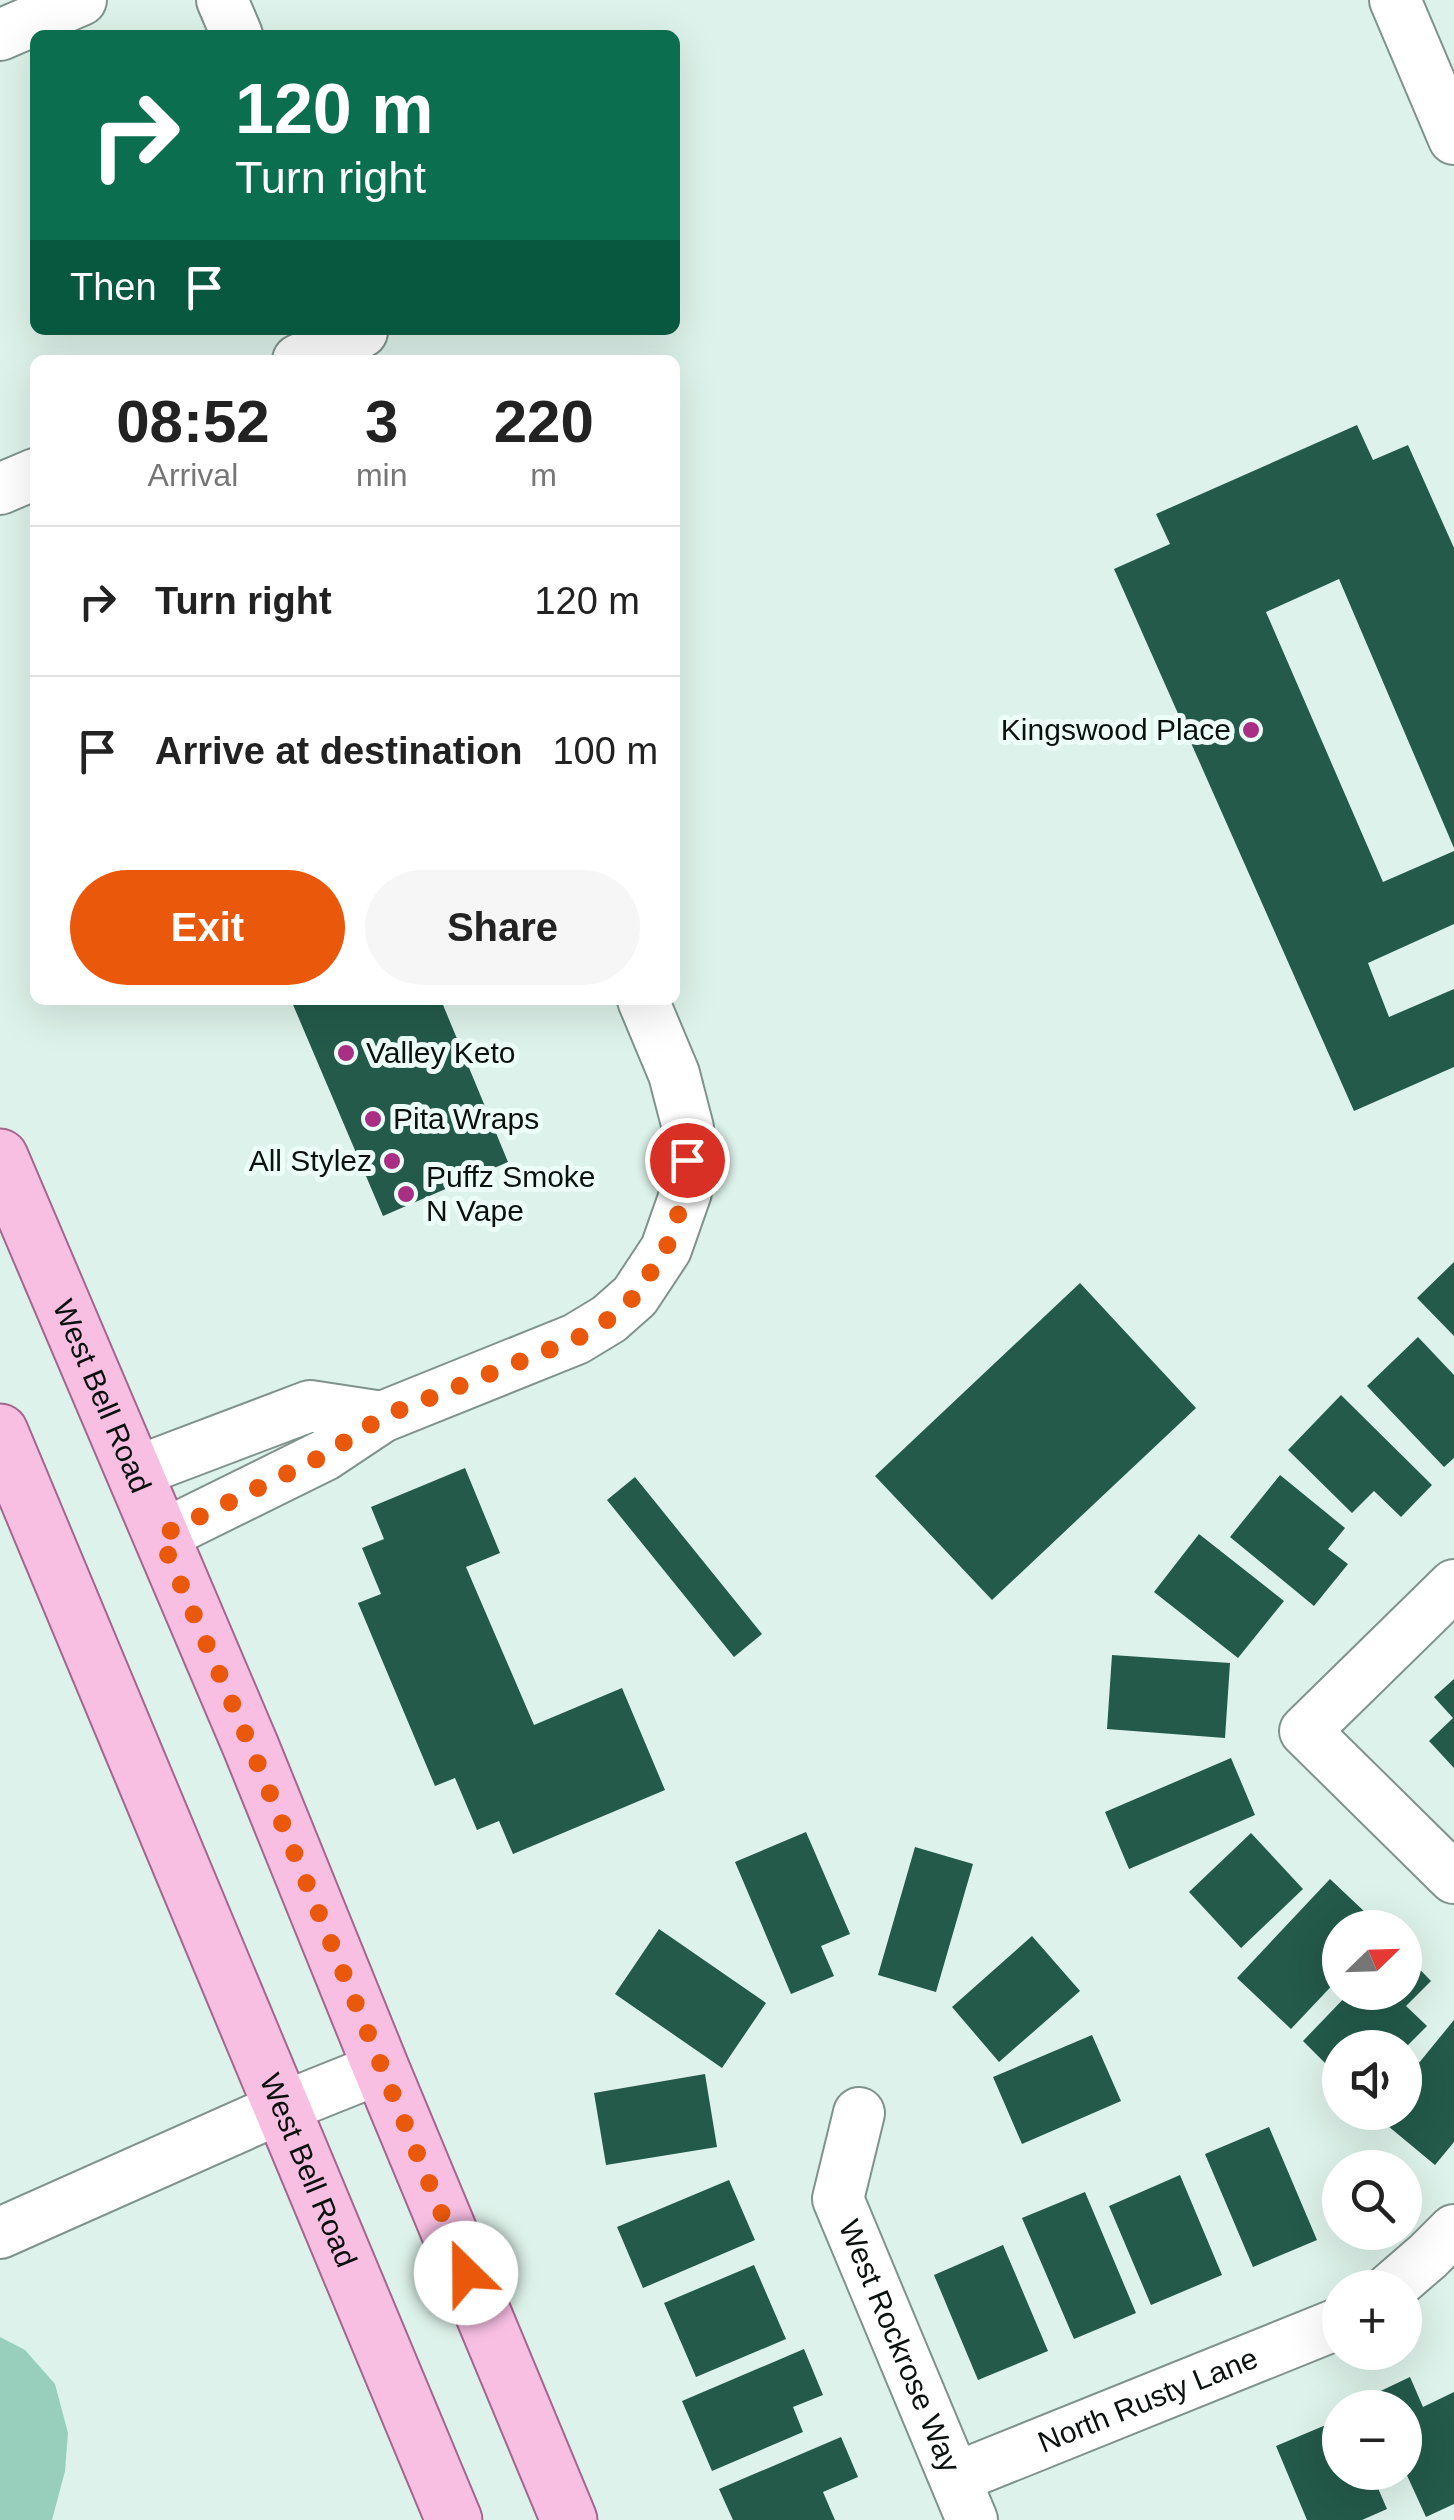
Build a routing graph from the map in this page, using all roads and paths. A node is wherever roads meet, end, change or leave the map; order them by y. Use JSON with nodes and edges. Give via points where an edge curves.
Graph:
{"nodes":[{"id":1,"x":82,"y":0,"type":"edge"},
{"id":2,"x":222,"y":0,"type":"edge"},
{"id":3,"x":1395,"y":0,"type":"edge"},
{"id":4,"x":235,"y":30,"type":"edge"},
{"id":5,"x":0,"y":35,"type":"edge"},
{"id":6,"x":1454,"y":139,"type":"edge"},
{"id":7,"x":366,"y":341,"type":"edge"},
{"id":8,"x":316,"y":355,"type":"edge"},
{"id":9,"x":30,"y":476,"type":"edge"},
{"id":10,"x":0,"y":489,"type":"edge"},
{"id":11,"x":645,"y":1005,"type":"edge"},
{"id":12,"x":0,"y":1158,"type":"edge"},
{"id":13,"x":382,"y":1417,"type":"junction"},
{"id":14,"x":0,"y":1432,"type":"edge"},
{"id":15,"x":133,"y":1473,"type":"junction"},
{"id":16,"x":160,"y":1536,"type":"junction"},
{"id":17,"x":1454,"y":1585,"type":"edge"},
{"id":18,"x":1454,"y":1878,"type":"edge"},
{"id":19,"x":381,"y":2068,"type":"junction"},
{"id":20,"x":281,"y":2108,"type":"junction"},
{"id":21,"x":859,"y":2113,"type":"dead end"},
{"id":22,"x":1454,"y":2230,"type":"edge"},
{"id":23,"x":0,"y":2233,"type":"edge"},
{"id":24,"x":1412,"y":2270,"type":"edge"},
{"id":25,"x":1322,"y":2331,"type":"edge"},
{"id":26,"x":963,"y":2499,"type":"edge"},
{"id":27,"x":454,"y":2520,"type":"edge"},
{"id":28,"x":569,"y":2520,"type":"edge"}],
"edges":[{"from":1,"to":5,"type":"street"},
{"from":2,"to":4,"type":"street"},
{"from":3,"to":6,"type":"street"},
{"from":7,"to":8,"type":"street"},
{"from":9,"to":10,"type":"street"},
{"from":11,"to":13,"type":"street","via":[[688,1128],[686,1192],[666,1249],[635,1296],[576,1339]]},
{"from":12,"to":15,"type":"main road","name":"West Bell Road"},
{"from":13,"to":15,"type":"street","via":[[310,1406]]},
{"from":13,"to":16,"type":"street","via":[[325,1455]]},
{"from":14,"to":20,"type":"main road","name":"West Bell Road"},
{"from":15,"to":16,"type":"main road","name":"West Bell Road"},
{"from":16,"to":19,"type":"main road","name":"West Bell Road"},
{"from":17,"to":18,"type":"street","via":[[1305,1731]]},
{"from":19,"to":20,"type":"street"},
{"from":19,"to":28,"type":"main road","name":"West Bell Road"},
{"from":20,"to":23,"type":"street"},
{"from":20,"to":27,"type":"main road","name":"West Bell Road"},
{"from":21,"to":26,"type":"street","name":"West Rockrose Way","via":[[838,2199]]},
{"from":22,"to":24,"type":"street"},
{"from":25,"to":26,"type":"street","name":"North Rusty Lane"}]}
